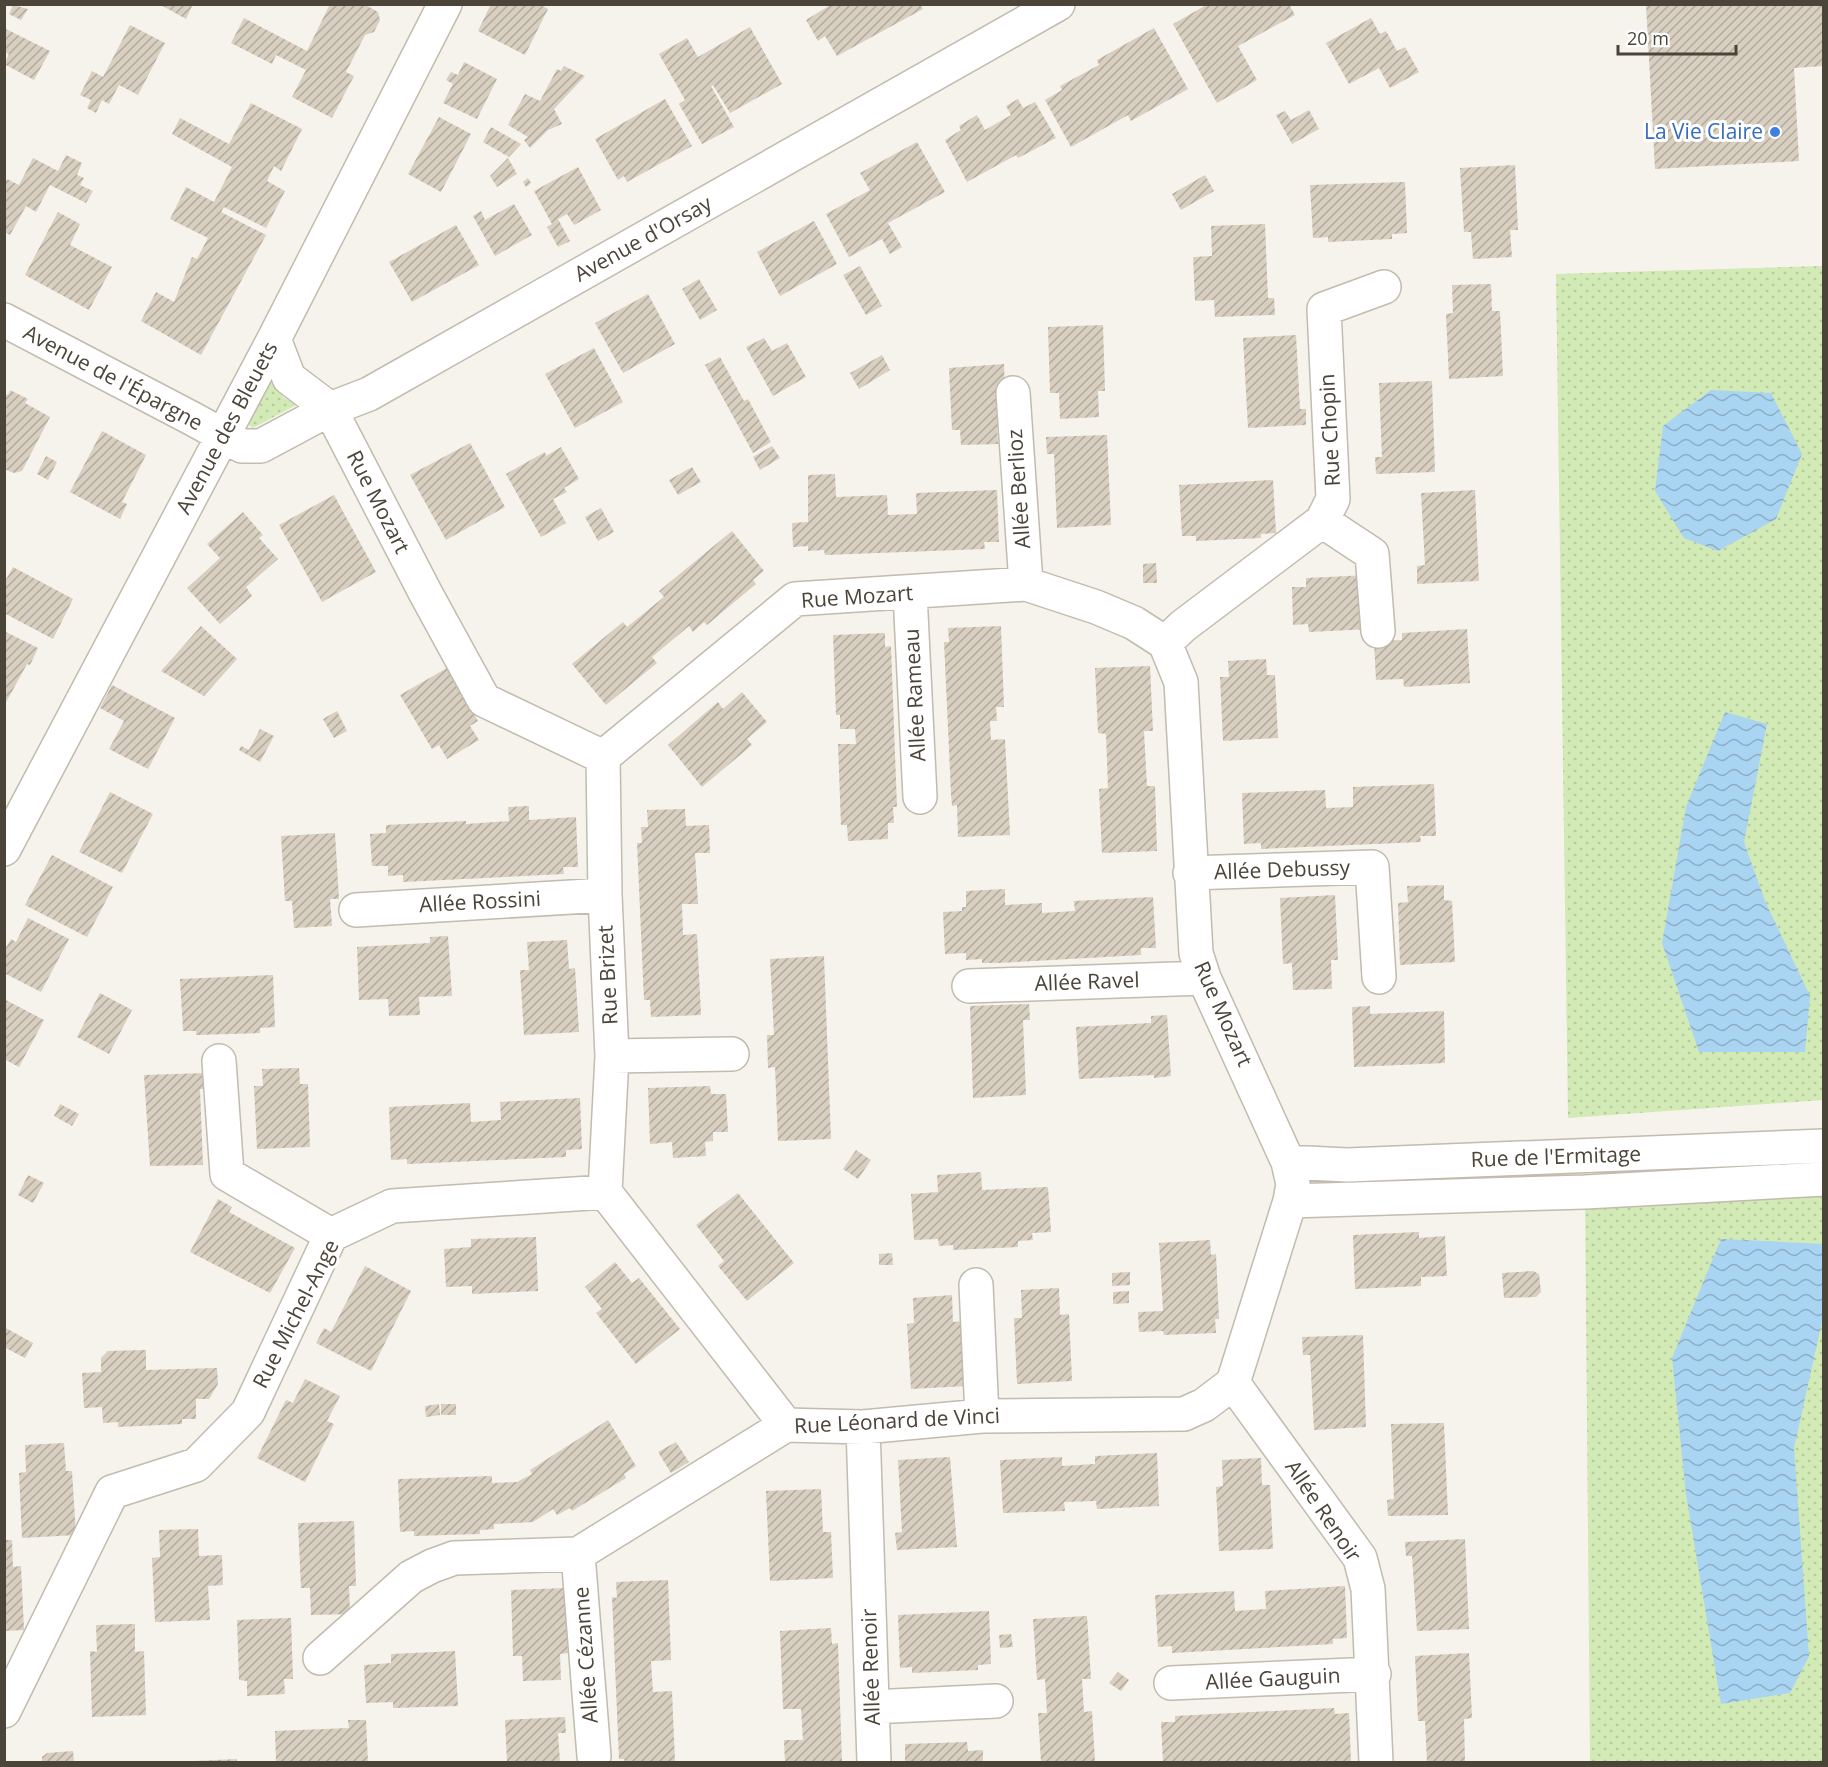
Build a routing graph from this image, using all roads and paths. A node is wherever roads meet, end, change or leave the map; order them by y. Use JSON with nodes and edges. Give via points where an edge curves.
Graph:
{"nodes":[{"id":1,"x":445,"y":4,"type":"edge"},
{"id":2,"x":1058,"y":4,"type":"edge"},
{"id":3,"x":1384,"y":287,"type":"dead end"},
{"id":4,"x":4,"y":320,"type":"edge"},
{"id":5,"x":274,"y":339,"type":"junction"},
{"id":6,"x":1013,"y":393,"type":"dead end"},
{"id":7,"x":330,"y":409,"type":"junction"},
{"id":8,"x":221,"y":437,"type":"junction"},
{"id":9,"x":1322,"y":521,"type":"junction"},
{"id":10,"x":1026,"y":584,"type":"junction"},
{"id":11,"x":910,"y":594,"type":"junction"},
{"id":12,"x":1378,"y":632,"type":"dead end"},
{"id":13,"x":1165,"y":643,"type":"junction"},
{"id":14,"x":603,"y":757,"type":"junction"},
{"id":15,"x":920,"y":797,"type":"dead end"},
{"id":16,"x":4,"y":849,"type":"edge"},
{"id":17,"x":1190,"y":873,"type":"junction"},
{"id":18,"x":605,"y":895,"type":"junction"},
{"id":19,"x":356,"y":909,"type":"dead end"},
{"id":20,"x":1379,"y":977,"type":"dead end"},
{"id":21,"x":1204,"y":978,"type":"junction"},
{"id":22,"x":969,"y":986,"type":"dead end"},
{"id":23,"x":732,"y":1054,"type":"dead end"},
{"id":24,"x":612,"y":1056,"type":"junction"},
{"id":25,"x":219,"y":1061,"type":"dead end"},
{"id":26,"x":1824,"y":1146,"type":"edge"},
{"id":27,"x":1288,"y":1162,"type":"junction"},
{"id":28,"x":1824,"y":1179,"type":"edge"},
{"id":29,"x":605,"y":1192,"type":"junction"},
{"id":30,"x":1290,"y":1201,"type":"junction"},
{"id":31,"x":332,"y":1235,"type":"junction"},
{"id":32,"x":976,"y":1285,"type":"dead end"},
{"id":33,"x":1233,"y":1383,"type":"junction"},
{"id":34,"x":982,"y":1416,"type":"junction"},
{"id":35,"x":786,"y":1425,"type":"junction"},
{"id":36,"x":863,"y":1427,"type":"junction"},
{"id":37,"x":578,"y":1554,"type":"junction"},
{"id":38,"x":320,"y":1658,"type":"dead end"},
{"id":39,"x":1374,"y":1674,"type":"junction"},
{"id":40,"x":1172,"y":1683,"type":"dead end"},
{"id":41,"x":996,"y":1701,"type":"dead end"},
{"id":42,"x":872,"y":1707,"type":"junction"},
{"id":43,"x":4,"y":1711,"type":"edge"},
{"id":44,"x":594,"y":1756,"type":"dead end"},
{"id":45,"x":874,"y":1762,"type":"edge"},
{"id":46,"x":1376,"y":1762,"type":"edge"}],
"edges":[{"from":1,"to":5,"type":"street","name":"Avenue des Bleuets"},
{"from":2,"to":7,"type":"street","name":"Avenue d'Orsay","via":[[369,394]]},
{"from":3,"to":9,"type":"street","name":"Rue Chopin","via":[[1324,309],[1333,500]]},
{"from":4,"to":8,"type":"street","name":"Avenue de l'Épargne"},
{"from":5,"to":7,"type":"street","name":"Rue Mozart","via":[[289,378]]},
{"from":5,"to":8,"type":"street","name":"Avenue des Bleuets"},
{"from":6,"to":10,"type":"street","name":"Allée Berlioz"},
{"from":7,"to":8,"type":"street","name":"Avenue d'Orsay","via":[[261,446],[242,446]]},
{"from":7,"to":14,"type":"street","name":"Rue Mozart","via":[[484,700]]},
{"from":8,"to":16,"type":"street","name":"Avenue des Bleuets"},
{"from":9,"to":12,"type":"street","via":[[1372,554]]},
{"from":9,"to":13,"type":"street"},
{"from":10,"to":11,"type":"street","name":"Rue Mozart"},
{"from":10,"to":13,"type":"street","name":"Rue Mozart","via":[[1134,623]]},
{"from":11,"to":14,"type":"street","name":"Rue Mozart","via":[[795,599]]},
{"from":11,"to":15,"type":"street","name":"Allée Rameau"},
{"from":13,"to":17,"type":"street","name":"Rue Mozart","via":[[1181,681]]},
{"from":14,"to":18,"type":"street","name":"Rue Brizet"},
{"from":17,"to":20,"type":"street","name":"Allée Debussy","via":[[1372,867]]},
{"from":17,"to":21,"type":"street","name":"Rue Mozart","via":[[1196,953]]},
{"from":18,"to":19,"type":"street","name":"Allée Rossini"},
{"from":18,"to":24,"type":"street","name":"Rue Brizet"},
{"from":21,"to":22,"type":"street","name":"Allée Ravel"},
{"from":21,"to":27,"type":"street","name":"Rue Mozart"},
{"from":23,"to":24,"type":"street"},
{"from":24,"to":29,"type":"street","name":"Rue Brizet"},
{"from":25,"to":31,"type":"street","via":[[227,1174]]},
{"from":26,"to":27,"type":"street","name":"Rue de l'Ermitage","via":[[1347,1165]]},
{"from":27,"to":30,"type":"street","via":[[1293,1184]]},
{"from":28,"to":30,"type":"street","name":"Rue de l'Ermitage","via":[[1585,1192]]},
{"from":29,"to":31,"type":"street","name":"Rue Michel-Ange","via":[[392,1206]]},
{"from":29,"to":35,"type":"street"},
{"from":30,"to":33,"type":"street"},
{"from":31,"to":43,"type":"street","name":"Rue Michel-Ange","via":[[248,1412],[196,1465],[112,1492]]},
{"from":32,"to":34,"type":"street"},
{"from":33,"to":34,"type":"street","name":"Rue Léonard de Vinci","via":[[1204,1405],[1184,1414]]},
{"from":33,"to":39,"type":"street","name":"Allée Renoir","via":[[1360,1558],[1368,1589]]},
{"from":34,"to":36,"type":"street","name":"Rue Léonard de Vinci"},
{"from":35,"to":36,"type":"street","name":"Rue Léonard de Vinci"},
{"from":35,"to":37,"type":"street","name":"Rue Léonard de Vinci"},
{"from":36,"to":42,"type":"street","name":"Allée Renoir"},
{"from":37,"to":38,"type":"street","name":"Rue Léonard de Vinci","via":[[454,1558],[432,1566],[411,1577]]},
{"from":37,"to":44,"type":"street","name":"Allée Cézanne"},
{"from":39,"to":40,"type":"street","name":"Allée Gauguin"},
{"from":39,"to":46,"type":"street","name":"Allée Renoir"},
{"from":41,"to":42,"type":"street"},
{"from":42,"to":45,"type":"street","name":"Allée Renoir"}]}
